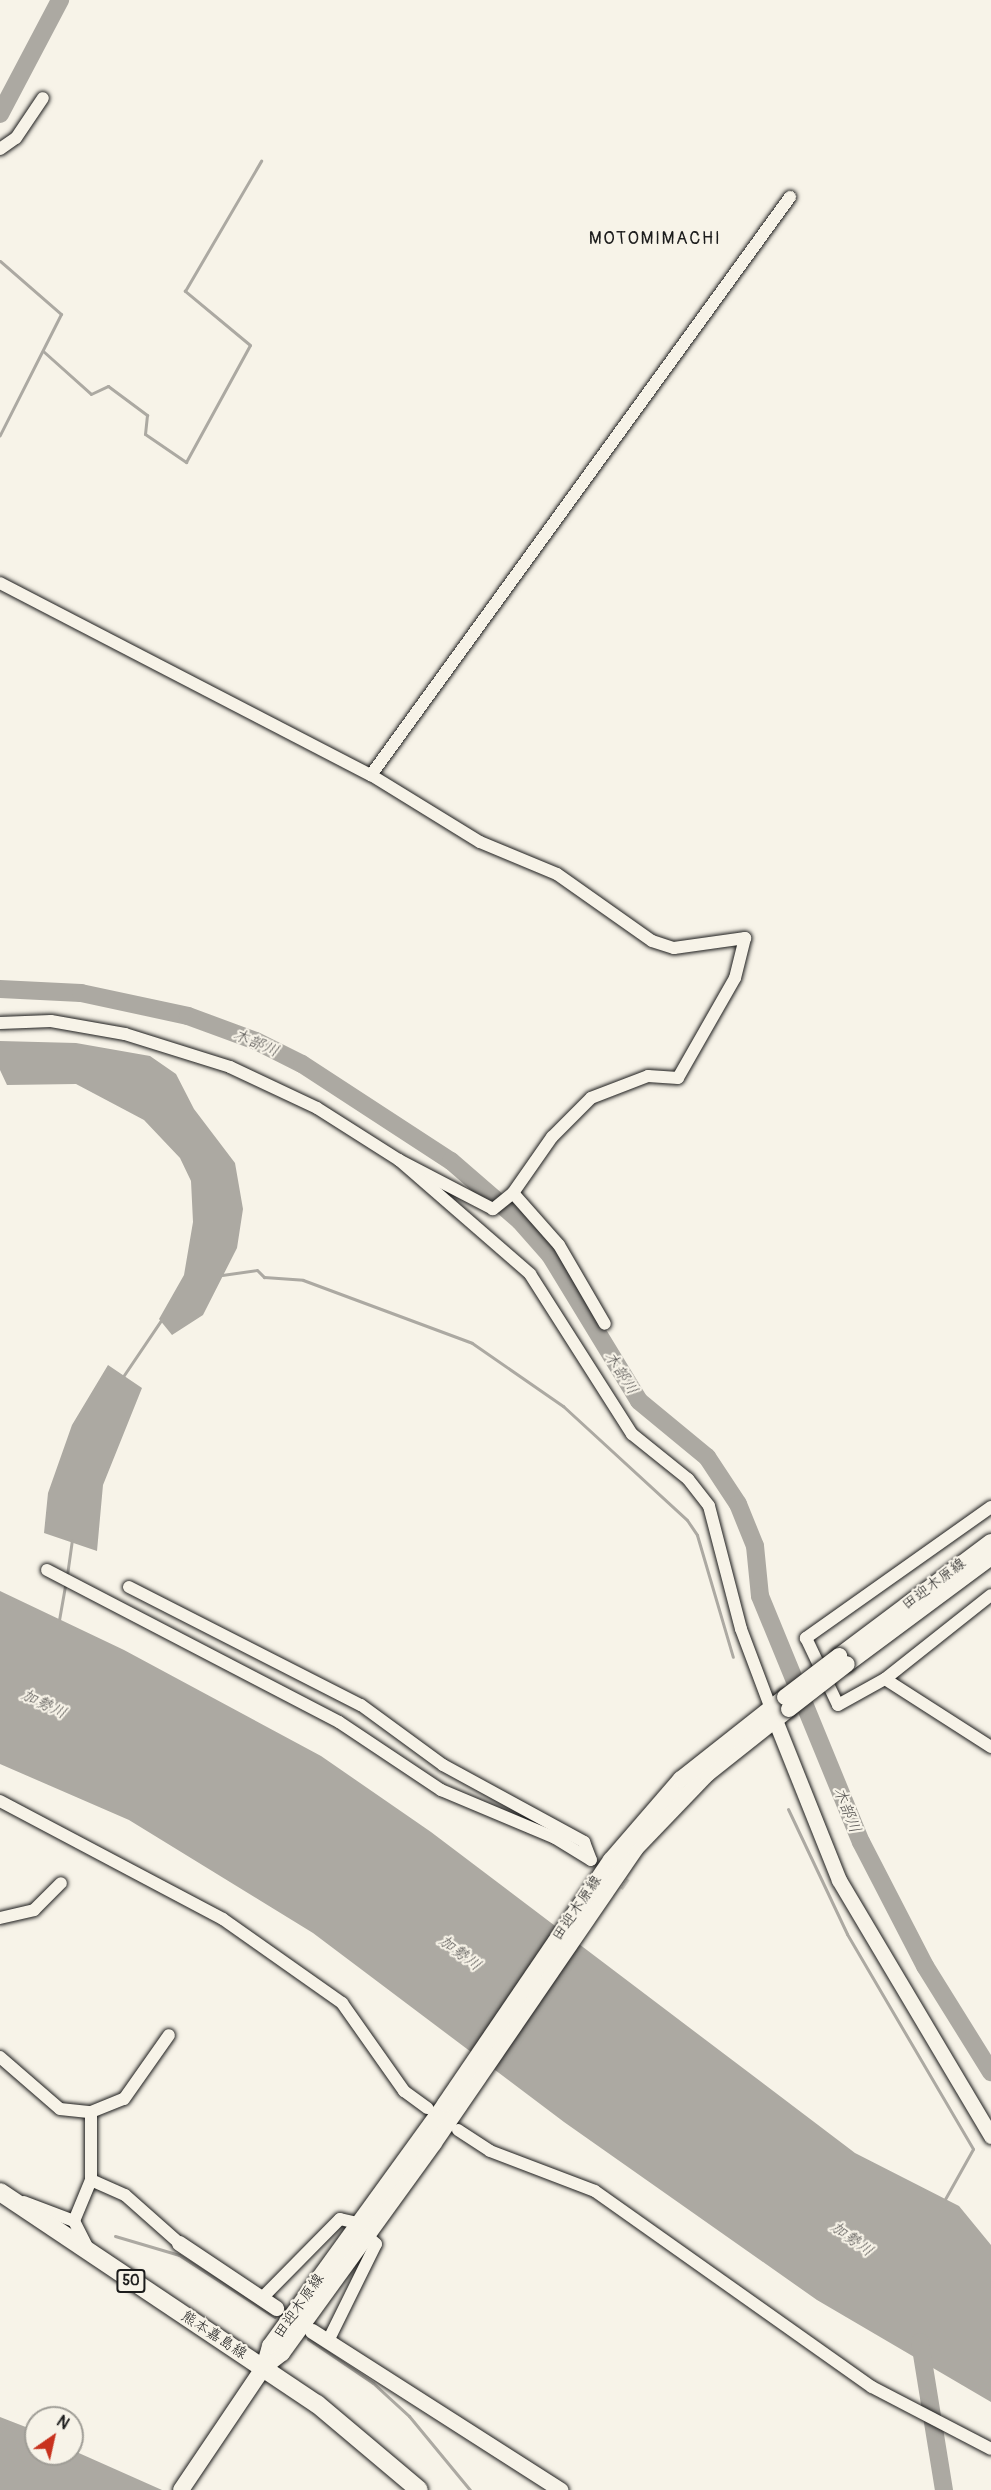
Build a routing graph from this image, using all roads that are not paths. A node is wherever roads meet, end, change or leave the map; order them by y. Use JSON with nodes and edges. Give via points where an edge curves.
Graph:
{"nodes":[{"id":1,"x":43,"y":98,"type":"dead end"},
{"id":2,"x":0,"y":149,"type":"edge"},
{"id":3,"x":790,"y":196,"type":"dead end"},
{"id":4,"x":0,"y":583,"type":"edge"},
{"id":5,"x":371,"y":775,"type":"junction"},
{"id":6,"x":0,"y":1023,"type":"edge"},
{"id":7,"x":399,"y":1160,"type":"junction"},
{"id":8,"x":510,"y":1195,"type":"junction"},
{"id":9,"x":605,"y":1324,"type":"dead end"},
{"id":10,"x":991,"y":1507,"type":"edge"},
{"id":11,"x":991,"y":1542,"type":"edge"},
{"id":12,"x":991,"y":1557,"type":"edge"},
{"id":13,"x":46,"y":1570,"type":"dead end"},
{"id":14,"x":129,"y":1587,"type":"dead end"},
{"id":15,"x":991,"y":1595,"type":"edge"},
{"id":16,"x":843,"y":1660,"type":"junction"},
{"id":17,"x":885,"y":1679,"type":"junction"},
{"id":18,"x":773,"y":1714,"type":"junction"},
{"id":19,"x":991,"y":1748,"type":"edge"},
{"id":20,"x":0,"y":1801,"type":"edge"},
{"id":21,"x":61,"y":1883,"type":"dead end"},
{"id":22,"x":0,"y":1918,"type":"edge"},
{"id":23,"x":170,"y":2035,"type":"dead end"},
{"id":24,"x":0,"y":2057,"type":"edge"},
{"id":25,"x":427,"y":2108,"type":"dead end"},
{"id":26,"x":91,"y":2112,"type":"junction"},
{"id":27,"x":458,"y":2130,"type":"dead end"},
{"id":28,"x":990,"y":2134,"type":"edge"},
{"id":29,"x":91,"y":2180,"type":"junction"},
{"id":30,"x":1,"y":2193,"type":"edge"},
{"id":31,"x":74,"y":2221,"type":"junction"},
{"id":32,"x":362,"y":2229,"type":"junction"},
{"id":33,"x":179,"y":2243,"type":"joint"},
{"id":34,"x":91,"y":2256,"type":"junction"},
{"id":35,"x":262,"y":2298,"type":"junction"},
{"id":36,"x":276,"y":2308,"type":"dead end"},
{"id":37,"x":312,"y":2331,"type":"dead end"},
{"id":38,"x":328,"y":2341,"type":"junction"},
{"id":39,"x":264,"y":2367,"type":"junction"},
{"id":40,"x":991,"y":2449,"type":"edge"},
{"id":41,"x":181,"y":2490,"type":"edge"},
{"id":42,"x":420,"y":2490,"type":"edge"},
{"id":43,"x":561,"y":2490,"type":"edge"}],
"edges":[{"from":1,"to":2,"type":"street","via":[[16,138]]},
{"from":3,"to":5,"type":"street"},
{"from":4,"to":5,"type":"street"},
{"from":5,"to":8,"type":"street","via":[[480,842],[557,874],[652,941],[674,948],[745,938],[735,978],[678,1078],[648,1076],[591,1098],[552,1137]]},
{"from":6,"to":7,"type":"street","via":[[90,1026],[230,1066],[317,1108]]},
{"from":7,"to":8,"type":"street","via":[[493,1209]]},
{"from":7,"to":18,"type":"street","via":[[530,1274],[632,1434],[688,1479],[709,1506],[741,1629]]},
{"from":8,"to":9,"type":"street","via":[[559,1245]]},
{"from":10,"to":17,"type":"street","via":[[806,1638],[838,1705]]},
{"from":11,"to":16,"type":"main road","name":"田迎木原線"},
{"from":12,"to":16,"type":"main road","name":"田迎木原線"},
{"from":13,"to":14,"type":"street","via":[[339,1722],[441,1790],[555,1838],[591,1860],[584,1842],[443,1765],[361,1705]]},
{"from":15,"to":17,"type":"street"},
{"from":16,"to":18,"type":"main road","name":"田迎木原線","bridge":true},
{"from":17,"to":19,"type":"street"},
{"from":18,"to":28,"type":"street","via":[[839,1880]]},
{"from":18,"to":32,"type":"main road","name":"田迎木原線","via":[[660,1821],[574,1925]]},
{"from":20,"to":25,"type":"street","via":[[226,1921],[342,2002],[404,2091]]},
{"from":21,"to":22,"type":"street","via":[[34,1910]]},
{"from":23,"to":26,"type":"street","via":[[124,2099]]},
{"from":24,"to":26,"type":"street","via":[[60,2109]]},
{"from":26,"to":29,"type":"street"},
{"from":27,"to":40,"type":"street","via":[[490,2151],[595,2191],[872,2387]]},
{"from":29,"to":31,"type":"street"},
{"from":29,"to":33,"type":"street","via":[[125,2194]]},
{"from":30,"to":31,"type":"street"},
{"from":30,"to":34,"type":"main road","name":"熊本嘉島線","number":"50"},
{"from":31,"to":34,"type":"street"},
{"from":32,"to":35,"type":"street","via":[[340,2220]]},
{"from":32,"to":38,"type":"street","via":[[376,2244]]},
{"from":32,"to":39,"type":"main road","name":"田迎木原線","via":[[282,2353]]},
{"from":33,"to":35,"type":"street"},
{"from":34,"to":39,"type":"main road","name":"熊本嘉島線","number":"50"},
{"from":35,"to":36,"type":"street"},
{"from":37,"to":38,"type":"street"},
{"from":38,"to":43,"type":"street"},
{"from":39,"to":41,"type":"main road","name":"田迎木原線"},
{"from":39,"to":42,"type":"main road","name":"熊本嘉島線","number":"50","via":[[368,2442]]}]}
